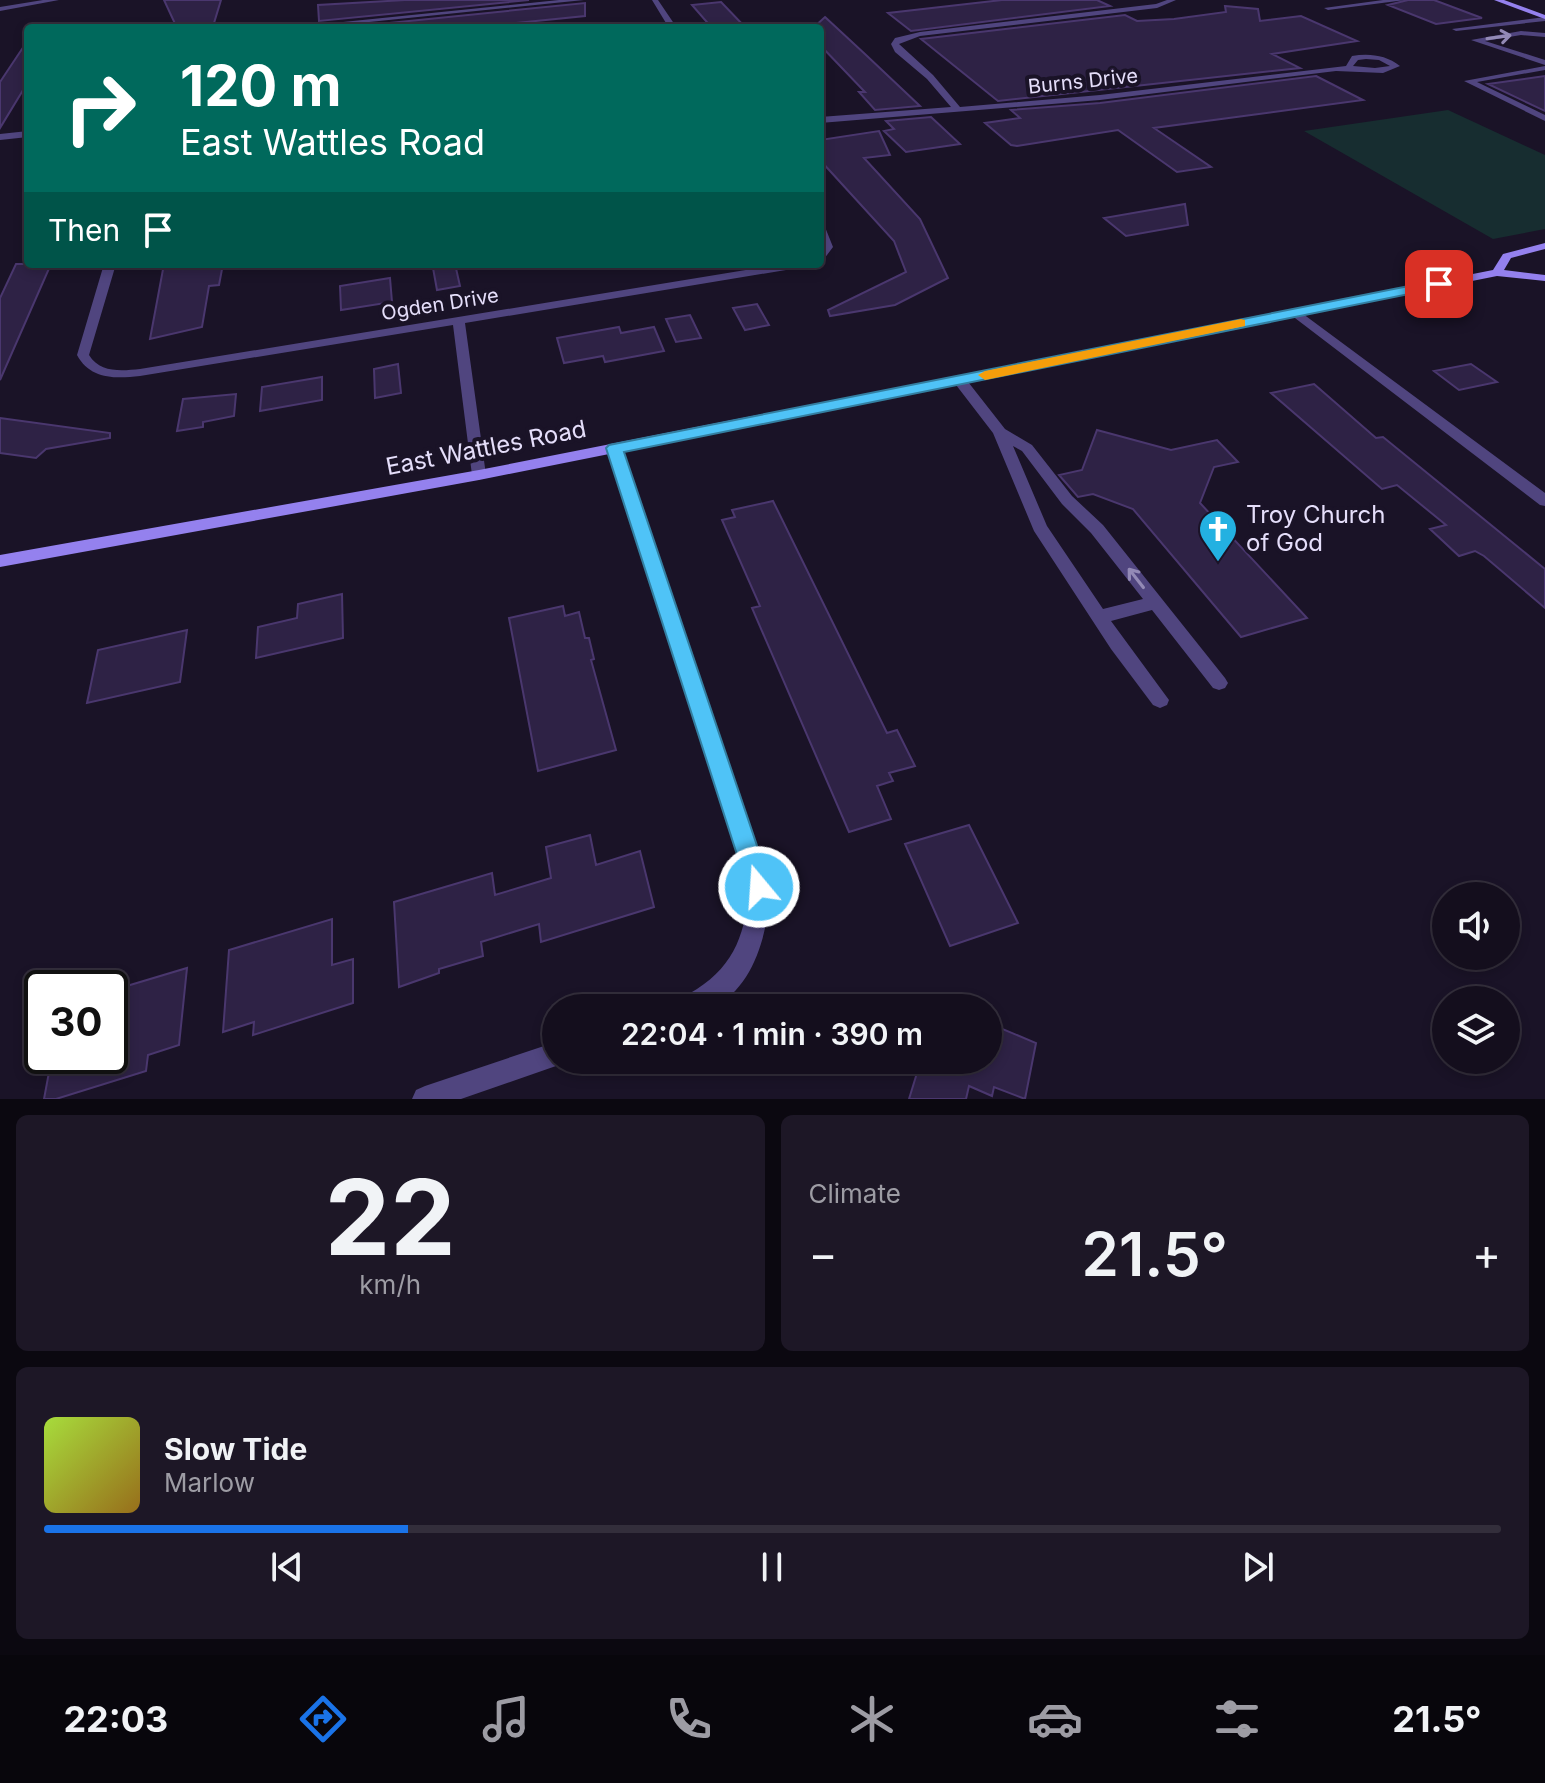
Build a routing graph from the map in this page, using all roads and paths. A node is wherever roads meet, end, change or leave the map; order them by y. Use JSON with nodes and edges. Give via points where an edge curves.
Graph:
{"nodes":[{"id":1,"x":56,"y":0,"type":"edge"},
{"id":2,"x":581,"y":0,"type":"edge"},
{"id":3,"x":655,"y":0,"type":"edge"},
{"id":4,"x":1402,"y":0,"type":"edge"},
{"id":5,"x":1497,"y":0,"type":"edge"},
{"id":6,"x":1173,"y":1,"type":"edge"},
{"id":7,"x":1545,"y":7,"type":"edge"},
{"id":8,"x":1328,"y":8,"type":"dead end"},
{"id":9,"x":0,"y":9,"type":"edge"},
{"id":10,"x":1528,"y":11,"type":"junction"},
{"id":11,"x":1545,"y":18,"type":"edge"},
{"id":12,"x":330,"y":24,"type":"edge"},
{"id":13,"x":670,"y":24,"type":"edge"},
{"id":14,"x":1456,"y":29,"type":"dead end"},
{"id":15,"x":1543,"y":34,"type":"edge"},
{"id":16,"x":1545,"y":66,"type":"edge"},
{"id":17,"x":1349,"y":67,"type":"junction"},
{"id":18,"x":957,"y":109,"type":"junction"},
{"id":19,"x":1545,"y":118,"type":"edge"},
{"id":20,"x":824,"y":120,"type":"edge"},
{"id":21,"x":24,"y":134,"type":"edge"},
{"id":22,"x":0,"y":137,"type":"edge"},
{"id":23,"x":1544,"y":249,"type":"edge"},
{"id":24,"x":109,"y":268,"type":"edge"},
{"id":25,"x":780,"y":268,"type":"edge"},
{"id":26,"x":1497,"y":273,"type":"junction"},
{"id":27,"x":1545,"y":278,"type":"edge"},
{"id":28,"x":1295,"y":312,"type":"junction"},
{"id":29,"x":459,"y":321,"type":"junction"},
{"id":30,"x":960,"y":381,"type":"junction"},
{"id":31,"x":1000,"y":432,"type":"junction"},
{"id":32,"x":615,"y":448,"type":"junction"},
{"id":33,"x":479,"y":475,"type":"junction"},
{"id":34,"x":1545,"y":501,"type":"edge"},
{"id":35,"x":0,"y":561,"type":"edge"},
{"id":36,"x":1155,"y":603,"type":"junction"},
{"id":37,"x":1099,"y":617,"type":"junction"},
{"id":38,"x":1219,"y":683,"type":"dead end"},
{"id":39,"x":1160,"y":700,"type":"dead end"},
{"id":40,"x":710,"y":994,"type":"edge"},
{"id":41,"x":542,"y":1059,"type":"edge"},
{"id":42,"x":425,"y":1099,"type":"edge"}],
"edges":[{"from":1,"to":9,"type":"street"},
{"from":2,"to":12,"type":"street"},
{"from":3,"to":13,"type":"street"},
{"from":4,"to":8,"type":"street"},
{"from":5,"to":10,"type":"main road"},
{"from":6,"to":18,"type":"street","via":[[898,40],[898,50]]},
{"from":7,"to":10,"type":"main road"},
{"from":10,"to":11,"type":"main road"},
{"from":11,"to":14,"type":"street"},
{"from":16,"to":15,"type":"street","one_way":true,"via":[[1475,40]]},
{"from":16,"to":19,"type":"street","via":[[1468,81]]},
{"from":17,"to":17,"type":"street","name":"Burns Drive","via":[[1381,70],[1396,66],[1365,56],[1355,58]]},
{"from":17,"to":18,"type":"street","name":"Burns Drive","via":[[1174,91]]},
{"from":18,"to":20,"type":"street","name":"Burns Drive"},
{"from":21,"to":22,"type":"street"},
{"from":23,"to":26,"type":"main road","name":"East Wattles Road","via":[[1507,256]]},
{"from":24,"to":29,"type":"street","name":"Ogden Drive","via":[[82,349],[85,362],[103,372],[138,373]]},
{"from":25,"to":29,"type":"street","name":"Ogden Drive"},
{"from":26,"to":27,"type":"main road","name":"East Wattles Road"},
{"from":26,"to":28,"type":"main road","name":"East Wattles Road"},
{"from":28,"to":30,"type":"main road","name":"East Wattles Road"},
{"from":28,"to":34,"type":"street"},
{"from":29,"to":33,"type":"street"},
{"from":30,"to":31,"type":"street"},
{"from":30,"to":32,"type":"main road","name":"East Wattles Road"},
{"from":36,"to":31,"type":"street","one_way":true,"via":[[1027,448]]},
{"from":31,"to":37,"type":"street","via":[[1040,527]]},
{"from":32,"to":33,"type":"main road","name":"East Wattles Road"},
{"from":32,"to":40,"type":"street","via":[[759,887],[753,942],[741,965]]},
{"from":33,"to":35,"type":"main road","name":"East Wattles Road"},
{"from":36,"to":37,"type":"street"},
{"from":36,"to":38,"type":"street"},
{"from":37,"to":39,"type":"street"},
{"from":41,"to":42,"type":"street"}]}
